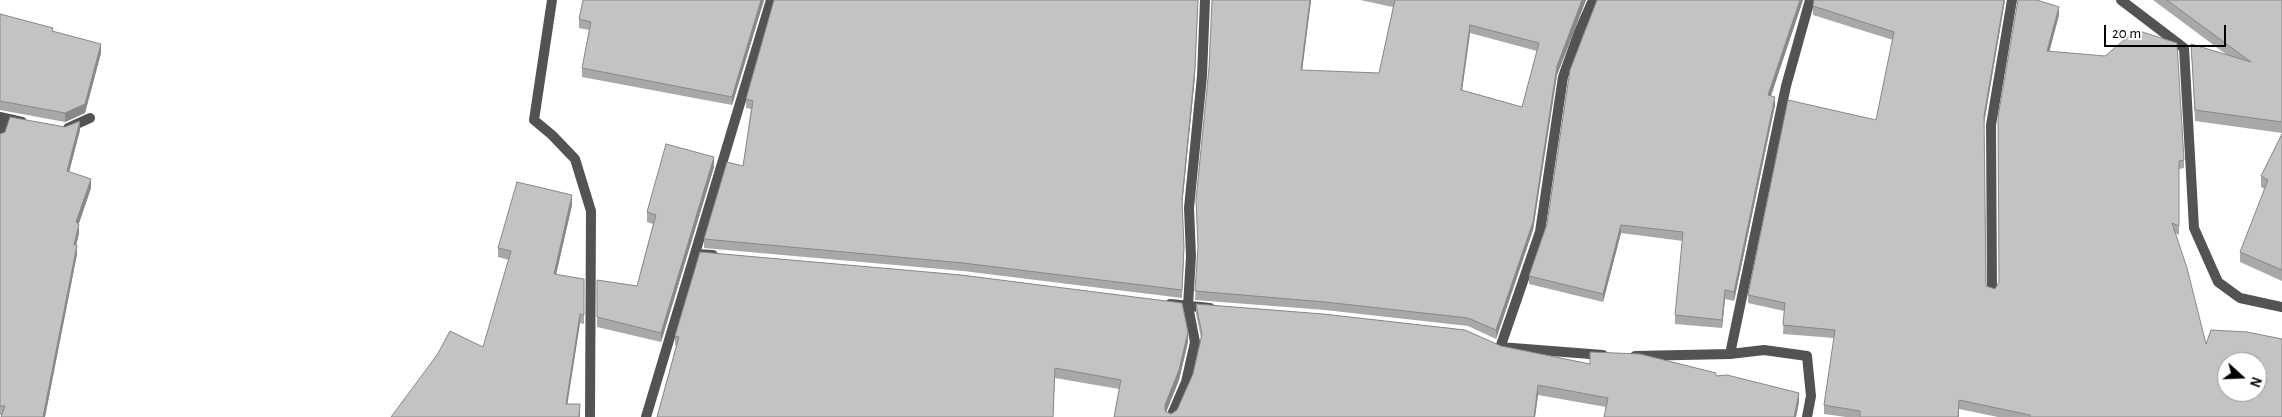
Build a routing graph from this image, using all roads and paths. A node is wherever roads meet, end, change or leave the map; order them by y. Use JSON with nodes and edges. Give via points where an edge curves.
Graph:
{"nodes":[{"id":1,"x":552,"y":0,"type":"edge"},
{"id":2,"x":771,"y":0,"type":"edge"},
{"id":3,"x":1205,"y":0,"type":"edge"},
{"id":4,"x":1593,"y":0,"type":"edge"},
{"id":5,"x":1810,"y":0,"type":"edge"},
{"id":6,"x":2012,"y":0,"type":"edge"},
{"id":7,"x":2121,"y":0,"type":"edge"},
{"id":8,"x":3,"y":117,"type":"edge"},
{"id":9,"x":90,"y":118,"type":"dead end"},
{"id":10,"x":32,"y":124,"type":"edge"},
{"id":11,"x":58,"y":128,"type":"edge"},
{"id":12,"x":0,"y":136,"type":"edge"},
{"id":13,"x":696,"y":254,"type":"junction"},
{"id":14,"x":725,"y":256,"type":"edge"},
{"id":15,"x":1992,"y":291,"type":"edge"},
{"id":16,"x":1158,"y":302,"type":"edge"},
{"id":17,"x":1188,"y":306,"type":"junction"},
{"id":18,"x":2282,"y":307,"type":"edge"},
{"id":19,"x":1224,"y":309,"type":"edge"},
{"id":20,"x":1730,"y":354,"type":"junction"},
{"id":21,"x":590,"y":417,"type":"edge"},
{"id":22,"x":646,"y":417,"type":"edge"},
{"id":23,"x":1171,"y":417,"type":"edge"},
{"id":24,"x":1806,"y":417,"type":"edge"}],
"edges":[{"from":1,"to":21,"type":"street","via":[[534,120],[574,159],[591,211]]},
{"from":2,"to":13,"type":"street"},
{"from":3,"to":17,"type":"street","via":[[1202,76],[1189,208]]},
{"from":4,"to":20,"type":"street","via":[[1563,77],[1540,232],[1496,346],[1618,356]]},
{"from":5,"to":20,"type":"street","via":[[1786,86]]},
{"from":6,"to":15,"type":"street","via":[[1991,125]]},
{"from":7,"to":18,"type":"street","via":[[2184,48],[2194,228],[2218,282],[2240,298]]},
{"from":8,"to":10,"type":"street"},
{"from":8,"to":12,"type":"street"},
{"from":9,"to":11,"type":"street","via":[[66,129]]},
{"from":13,"to":14,"type":"street"},
{"from":13,"to":22,"type":"street"},
{"from":16,"to":17,"type":"street"},
{"from":17,"to":19,"type":"street"},
{"from":17,"to":23,"type":"street","via":[[1195,342],[1186,382]]},
{"from":20,"to":24,"type":"street","via":[[1764,350],[1807,356],[1811,396]]}]}
